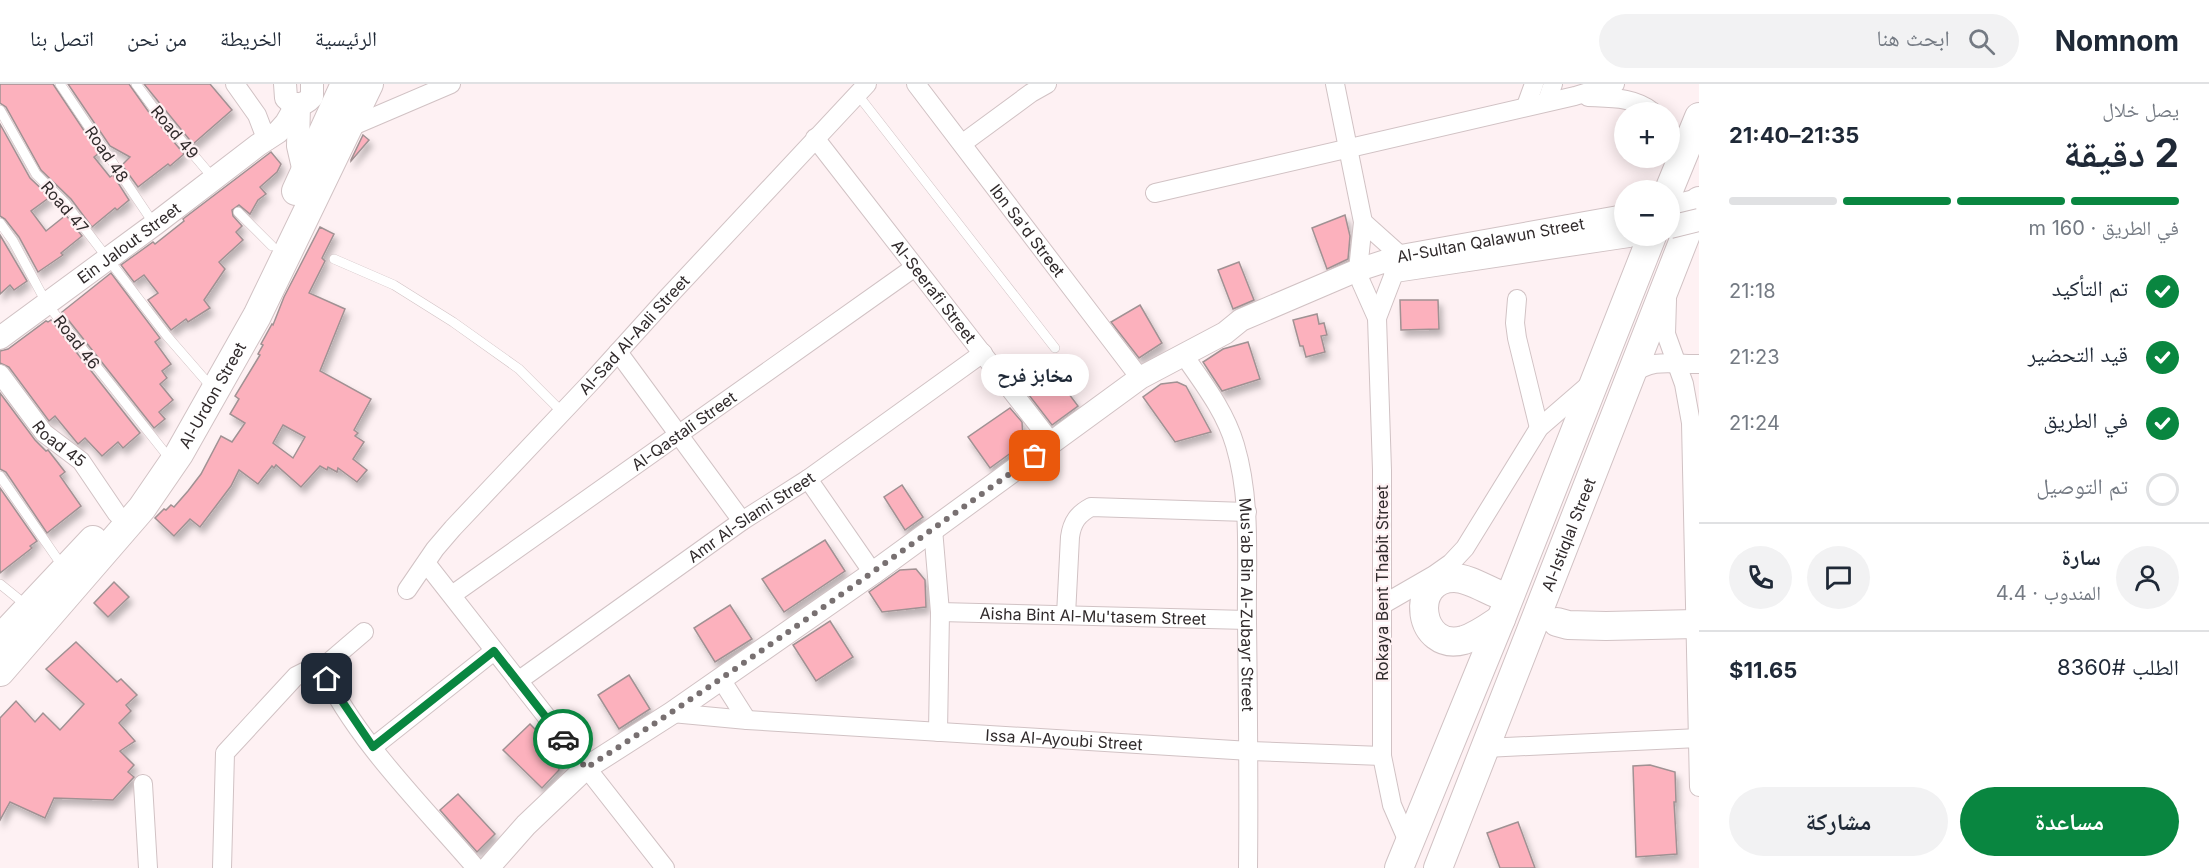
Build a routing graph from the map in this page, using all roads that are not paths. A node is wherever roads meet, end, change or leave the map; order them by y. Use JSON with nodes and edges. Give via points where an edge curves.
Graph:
{"nodes":[{"id":1,"x":60,"y":84,"type":"edge"},
{"id":2,"x":136,"y":84,"type":"edge"},
{"id":3,"x":235,"y":84,"type":"edge"},
{"id":4,"x":312,"y":84,"type":"edge"},
{"id":5,"x":345,"y":84,"type":"edge"},
{"id":6,"x":369,"y":84,"type":"edge"},
{"id":7,"x":451,"y":84,"type":"edge"},
{"id":8,"x":916,"y":84,"type":"edge"},
{"id":9,"x":1047,"y":84,"type":"edge"},
{"id":10,"x":1335,"y":84,"type":"edge"},
{"id":11,"x":1534,"y":84,"type":"edge"},
{"id":12,"x":1553,"y":84,"type":"edge"},
{"id":13,"x":1615,"y":84,"type":"edge"},
{"id":14,"x":862,"y":89,"type":"edge"},
{"id":15,"x":1575,"y":96,"type":"junction"},
{"id":16,"x":292,"y":98,"type":"edge"},
{"id":17,"x":1547,"y":101,"type":"junction"},
{"id":18,"x":1636,"y":102,"type":"edge"},
{"id":19,"x":1526,"y":106,"type":"junction"},
{"id":20,"x":0,"y":110,"type":"edge"},
{"id":21,"x":1699,"y":117,"type":"edge"},
{"id":22,"x":348,"y":128,"type":"junction"},
{"id":23,"x":815,"y":138,"type":"junction"},
{"id":24,"x":263,"y":139,"type":"junction"},
{"id":25,"x":963,"y":143,"type":"junction"},
{"id":26,"x":1348,"y":147,"type":"junction"},
{"id":27,"x":304,"y":172,"type":"junction"},
{"id":28,"x":214,"y":179,"type":"junction"},
{"id":29,"x":1673,"y":180,"type":"edge"},
{"id":30,"x":1155,"y":193,"type":"dead end"},
{"id":31,"x":1699,"y":201,"type":"edge"},
{"id":32,"x":1680,"y":205,"type":"edge"},
{"id":33,"x":238,"y":212,"type":"dead end"},
{"id":34,"x":1614,"y":218,"type":"edge"},
{"id":35,"x":1699,"y":220,"type":"edge"},
{"id":36,"x":1363,"y":222,"type":"junction"},
{"id":37,"x":0,"y":223,"type":"edge"},
{"id":38,"x":155,"y":224,"type":"junction"},
{"id":39,"x":1680,"y":225,"type":"edge"},
{"id":40,"x":1614,"y":238,"type":"edge"},
{"id":41,"x":272,"y":246,"type":"junction"},
{"id":42,"x":1648,"y":246,"type":"edge"},
{"id":43,"x":1440,"y":256,"type":"junction"},
{"id":44,"x":108,"y":258,"type":"junction"},
{"id":45,"x":334,"y":259,"type":"dead end"},
{"id":46,"x":1398,"y":264,"type":"junction"},
{"id":47,"x":915,"y":267,"type":"junction"},
{"id":48,"x":1360,"y":276,"type":"junction"},
{"id":49,"x":1670,"y":277,"type":"junction"},
{"id":50,"x":1517,"y":299,"type":"dead end"},
{"id":51,"x":47,"y":304,"type":"junction"},
{"id":52,"x":1377,"y":318,"type":"junction"},
{"id":53,"x":1,"y":334,"type":"edge"},
{"id":54,"x":1056,"y":348,"type":"dead end"},
{"id":55,"x":618,"y":352,"type":"junction"},
{"id":56,"x":983,"y":353,"type":"junction"},
{"id":57,"x":1183,"y":354,"type":"junction"},
{"id":58,"x":1676,"y":362,"type":"junction"},
{"id":59,"x":1699,"y":364,"type":"edge"},
{"id":60,"x":0,"y":374,"type":"edge"},
{"id":61,"x":1631,"y":375,"type":"junction"},
{"id":62,"x":1140,"y":378,"type":"junction"},
{"id":63,"x":207,"y":382,"type":"junction"},
{"id":64,"x":1575,"y":408,"type":"junction"},
{"id":65,"x":563,"y":413,"type":"junction"},
{"id":66,"x":1539,"y":428,"type":"junction"},
{"id":67,"x":677,"y":434,"type":"junction"},
{"id":68,"x":1052,"y":443,"type":"junction"},
{"id":69,"x":166,"y":454,"type":"junction"},
{"id":70,"x":0,"y":476,"type":"edge"},
{"id":71,"x":808,"y":479,"type":"junction"},
{"id":72,"x":1247,"y":512,"type":"junction"},
{"id":73,"x":117,"y":514,"type":"junction"},
{"id":74,"x":742,"y":521,"type":"junction"},
{"id":75,"x":933,"y":528,"type":"junction"},
{"id":76,"x":426,"y":563,"type":"junction"},
{"id":77,"x":64,"y":568,"type":"junction"},
{"id":78,"x":873,"y":573,"type":"junction"},
{"id":79,"x":0,"y":584,"type":"edge"},
{"id":80,"x":407,"y":590,"type":"dead end"},
{"id":81,"x":452,"y":595,"type":"junction"},
{"id":82,"x":1382,"y":605,"type":"junction"},
{"id":83,"x":29,"y":607,"type":"junction"},
{"id":84,"x":940,"y":612,"type":"junction"},
{"id":85,"x":1066,"y":615,"type":"junction"},
{"id":86,"x":1247,"y":621,"type":"junction"},
{"id":87,"x":1557,"y":622,"type":"dead end"},
{"id":88,"x":1696,"y":624,"type":"junction"},
{"id":89,"x":364,"y":632,"type":"dead end"},
{"id":90,"x":0,"y":639,"type":"edge"},
{"id":91,"x":494,"y":651,"type":"junction"},
{"id":92,"x":322,"y":668,"type":"junction"},
{"id":93,"x":0,"y":672,"type":"edge"},
{"id":94,"x":721,"y":679,"type":"junction"},
{"id":95,"x":518,"y":681,"type":"junction"},
{"id":96,"x":672,"y":713,"type":"junction"},
{"id":97,"x":747,"y":720,"type":"junction"},
{"id":98,"x":938,"y":732,"type":"junction"},
{"id":99,"x":1699,"y":738,"type":"edge"},
{"id":100,"x":373,"y":747,"type":"junction"},
{"id":101,"x":1485,"y":748,"type":"junction"},
{"id":102,"x":1250,"y":751,"type":"junction"},
{"id":103,"x":1382,"y":756,"type":"junction"},
{"id":104,"x":586,"y":768,"type":"junction"},
{"id":105,"x":143,"y":784,"type":"dead end"},
{"id":106,"x":1699,"y":786,"type":"edge"},
{"id":107,"x":1427,"y":800,"type":"junction"},
{"id":108,"x":1391,"y":802,"type":"junction"},
{"id":109,"x":1404,"y":856,"type":"edge"},
{"id":110,"x":148,"y":868,"type":"edge"},
{"id":111,"x":222,"y":868,"type":"edge"},
{"id":112,"x":476,"y":868,"type":"edge"},
{"id":113,"x":488,"y":868,"type":"edge"},
{"id":114,"x":665,"y":868,"type":"edge"},
{"id":115,"x":1248,"y":868,"type":"edge"},
{"id":116,"x":1438,"y":868,"type":"edge"}],
"edges":[{"from":1,"to":38,"type":"lane","name":"Road 48"},
{"from":2,"to":28,"type":"lane","name":"Road 49"},
{"from":3,"to":24,"type":"street","via":[[256,115]]},
{"from":4,"to":16,"type":"street","name":"Ein Jalout Street","via":[[312,97],[304,104]]},
{"from":5,"to":27,"type":"highway","name":"Al-Urdon Street"},
{"from":6,"to":22,"type":"highway","name":"Al-Urdon Street"},
{"from":7,"to":22,"type":"street"},
{"from":8,"to":25,"type":"street","name":"Ibn Sa'd Street"},
{"from":9,"to":25,"type":"street"},
{"from":10,"to":26,"type":"street"},
{"from":11,"to":19,"type":"street"},
{"from":12,"to":17,"type":"street"},
{"from":13,"to":15,"type":"street"},
{"from":14,"to":23,"type":"street","name":"Al-Sad Al-Aali Street"},
{"from":14,"to":54,"type":"lane"},
{"from":15,"to":17,"type":"street"},
{"from":15,"to":18,"type":"street","via":[[1617,97]]},
{"from":16,"to":24,"type":"street","name":"Ein Jalout Street","via":[[283,128]]},
{"from":16,"to":27,"type":"street"},
{"from":17,"to":19,"type":"street"},
{"from":19,"to":26,"type":"street"},
{"from":20,"to":44,"type":"lane","name":"Road 47","via":[[36,174],[66,204]]},
{"from":21,"to":29,"type":"highway"},
{"from":22,"to":93,"type":"highway","name":"Al-Urdon Street","via":[[257,315],[179,454],[142,508]]},
{"from":23,"to":47,"type":"street","name":"Al-Seerafi Street"},
{"from":23,"to":55,"type":"street","name":"Al-Sad Al-Aali Street"},
{"from":24,"to":28,"type":"street","name":"Ein Jalout Street"},
{"from":25,"to":62,"type":"street","name":"Ibn Sa'd Street"},
{"from":26,"to":30,"type":"street"},
{"from":26,"to":36,"type":"street"},
{"from":27,"to":41,"type":"highway","name":"Al-Urdon Street"},
{"from":28,"to":38,"type":"street","name":"Ein Jalout Street"},
{"from":31,"to":32,"type":"street"},
{"from":31,"to":49,"type":"highway","name":"Al-Istiqlal Street"},
{"from":33,"to":41,"type":"lane"},
{"from":34,"to":43,"type":"street","name":"Al-Sultan Qalawun Street"},
{"from":35,"to":39,"type":"street","bridge":true},
{"from":36,"to":46,"type":"street"},
{"from":36,"to":48,"type":"street"},
{"from":37,"to":51,"type":"lane","name":"Road 46"},
{"from":38,"to":44,"type":"street","name":"Ein Jalout Street"},
{"from":40,"to":43,"type":"street","name":"Al-Sultan Qalawun Street"},
{"from":41,"to":63,"type":"highway","name":"Al-Urdon Street"},
{"from":42,"to":64,"type":"highway","name":"Al-Istiqlal Street","via":[[1597,378]]},
{"from":43,"to":46,"type":"street","name":"Al-Sultan Qalawun Street"},
{"from":44,"to":51,"type":"street","name":"Ein Jalout Street"},
{"from":44,"to":63,"type":"lane","name":"Road 47"},
{"from":45,"to":65,"type":"lane","via":[[394,285],[453,322],[519,369]]},
{"from":46,"to":48,"type":"street","name":"Al-Sultan Qalawun Street"},
{"from":46,"to":52,"type":"street","name":"Rokaya Bent Thabit Street"},
{"from":47,"to":56,"type":"street","name":"Al-Seerafi Street"},
{"from":47,"to":67,"type":"street","name":"Al-Qastali Street"},
{"from":48,"to":52,"type":"street","name":"Rokaya Bent Thabit Street"},
{"from":48,"to":57,"type":"street","name":"Al-Sultan Qalawun Street","via":[[1240,320],[1226,333]]},
{"from":49,"to":58,"type":"street","via":[[1666,333]]},
{"from":49,"to":61,"type":"highway","name":"Al-Istiqlal Street"},
{"from":50,"to":66,"type":"street","via":[[1517,338]]},
{"from":51,"to":53,"type":"street","name":"Ein Jalout Street"},
{"from":51,"to":69,"type":"lane","name":"Road 46"},
{"from":52,"to":82,"type":"street","name":"Rokaya Bent Thabit Street"},
{"from":55,"to":65,"type":"street","name":"Al-Sad Al-Aali Street"},
{"from":55,"to":67,"type":"street"},
{"from":56,"to":68,"type":"street","name":"Al-Seerafi Street"},
{"from":56,"to":71,"type":"street","name":"Amr Al-Slami Street"},
{"from":57,"to":62,"type":"street","name":"Al-Sultan Qalawun Street"},
{"from":57,"to":72,"type":"street","name":"Mus'ab Bin Al-Zubayr Street","via":[[1226,420],[1236,446]]},
{"from":58,"to":59,"type":"street"},
{"from":58,"to":61,"type":"street","via":[[1641,367]]},
{"from":58,"to":88,"type":"street","via":[[1691,423]]},
{"from":60,"to":73,"type":"street","name":"Road 45","via":[[44,433],[81,462]]},
{"from":61,"to":101,"type":"highway","name":"Al-Istiqlal Street"},
{"from":62,"to":68,"type":"street","name":"Al-Sultan Qalawun Street"},
{"from":63,"to":69,"type":"highway","name":"Al-Urdon Street"},
{"from":64,"to":66,"type":"street"},
{"from":64,"to":107,"type":"highway","name":"Al-Istiqlal Street"},
{"from":65,"to":76,"type":"street","name":"Al-Sad Al-Aali Street","via":[[453,528]]},
{"from":66,"to":82,"type":"street","via":[[1451,563]]},
{"from":67,"to":74,"type":"street"},
{"from":67,"to":81,"type":"street","name":"Al-Qastali Street"},
{"from":68,"to":75,"type":"street","name":"Al-Sultan Qalawun Street"},
{"from":69,"to":73,"type":"highway","name":"Al-Urdon Street"},
{"from":70,"to":77,"type":"lane"},
{"from":71,"to":74,"type":"street","name":"Amr Al-Slami Street"},
{"from":71,"to":78,"type":"street"},
{"from":72,"to":85,"type":"street","via":[[1091,507],[1082,512],[1070,537]]},
{"from":72,"to":86,"type":"street","name":"Mus'ab Bin Al-Zubayr Street"},
{"from":73,"to":77,"type":"highway","name":"Al-Urdon Street"},
{"from":74,"to":95,"type":"street","name":"Amr Al-Slami Street"},
{"from":75,"to":78,"type":"street","name":"Al-Sultan Qalawun Street"},
{"from":75,"to":84,"type":"street"},
{"from":76,"to":80,"type":"street","name":"Al-Sad Al-Aali Street"},
{"from":76,"to":81,"type":"street"},
{"from":77,"to":83,"type":"highway","name":"Al-Urdon Street"},
{"from":78,"to":94,"type":"street","name":"Al-Sultan Qalawun Street"},
{"from":79,"to":83,"type":"lane"},
{"from":81,"to":91,"type":"street"},
{"from":82,"to":103,"type":"street","name":"Rokaya Bent Thabit Street"},
{"from":83,"to":90,"type":"highway","name":"Al-Urdon Street"},
{"from":84,"to":85,"type":"street","name":"Aisha Bint Al-Mu'tasem Street"},
{"from":84,"to":98,"type":"street"},
{"from":85,"to":86,"type":"street","name":"Aisha Bint Al-Mu'tasem Street"},
{"from":86,"to":102,"type":"street","name":"Mus'ab Bin Al-Zubayr Street"},
{"from":87,"to":88,"type":"highway","via":[[1596,626]]},
{"from":88,"to":99,"type":"street"},
{"from":89,"to":92,"type":"street"},
{"from":91,"to":95,"type":"street"},
{"from":91,"to":100,"type":"street"},
{"from":92,"to":100,"type":"street"},
{"from":92,"to":111,"type":"street","via":[[296,676],[225,753]]},
{"from":94,"to":96,"type":"street","name":"Al-Sultan Qalawun Street"},
{"from":94,"to":97,"type":"street"},
{"from":95,"to":104,"type":"street"},
{"from":96,"to":97,"type":"street","name":"Issa Al-Ayoubi Street"},
{"from":96,"to":104,"type":"street","name":"Al-Sultan Qalawun Street"},
{"from":97,"to":98,"type":"street","name":"Issa Al-Ayoubi Street"},
{"from":98,"to":102,"type":"street","name":"Issa Al-Ayoubi Street"},
{"from":99,"to":101,"type":"street"},
{"from":99,"to":106,"type":"street"},
{"from":100,"to":112,"type":"street"},
{"from":101,"to":116,"type":"highway","name":"Al-Istiqlal Street"},
{"from":102,"to":103,"type":"street","name":"Issa Al-Ayoubi Street"},
{"from":102,"to":115,"type":"street","name":"Mus'ab Bin Al-Zubayr Street"},
{"from":103,"to":108,"type":"street","name":"Rokaya Bent Thabit Street"},
{"from":104,"to":113,"type":"street","name":"Al-Sultan Qalawun Street"},
{"from":104,"to":114,"type":"street"},
{"from":105,"to":110,"type":"street"},
{"from":107,"to":108,"type":"street","via":[[1408,809]]},
{"from":107,"to":109,"type":"highway","name":"Al-Istiqlal Street"},
{"from":108,"to":109,"type":"street","name":"Rokaya Bent Thabit Street"}]}
